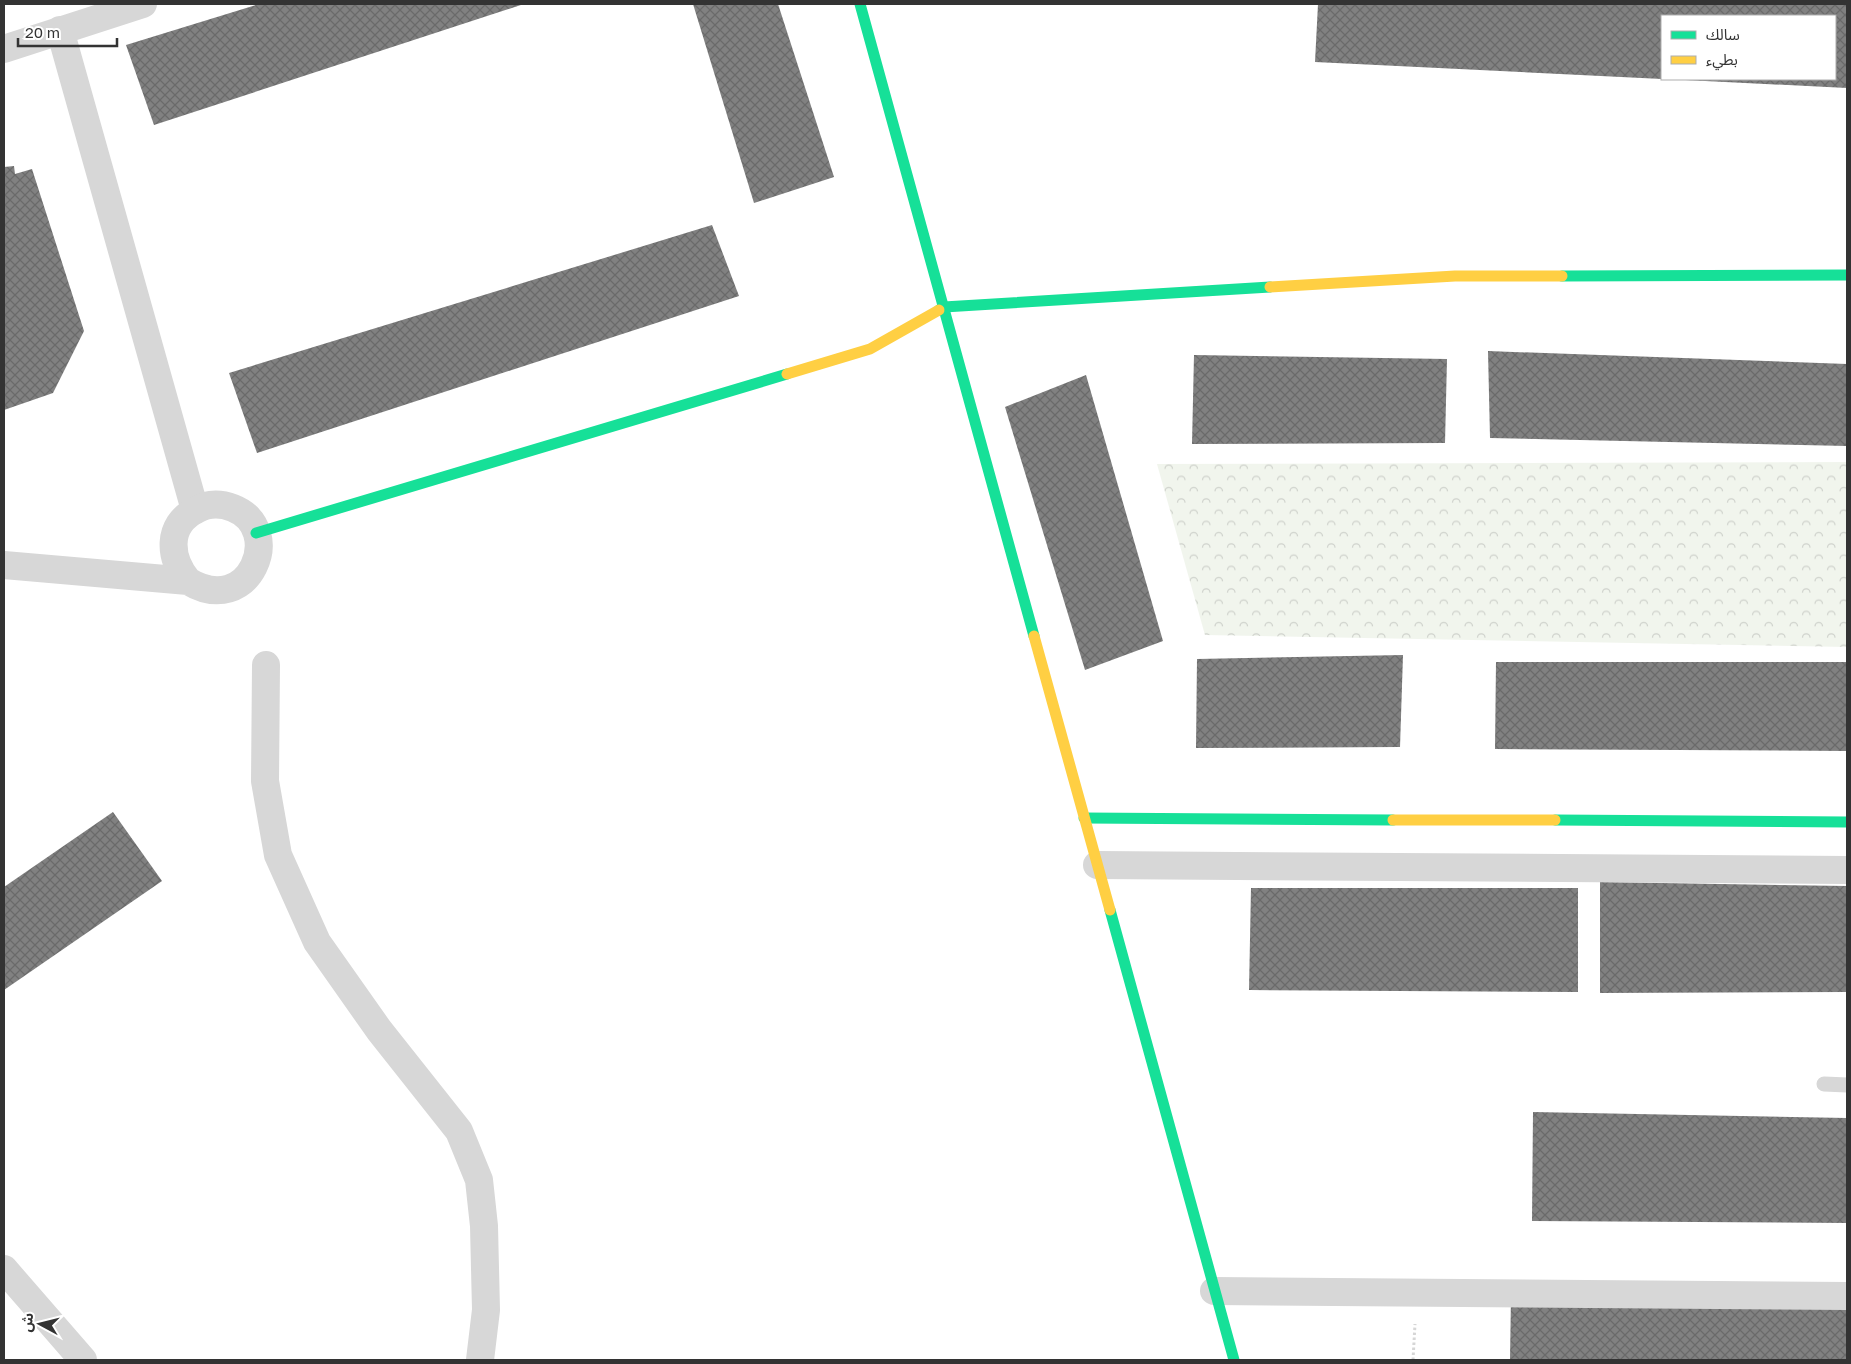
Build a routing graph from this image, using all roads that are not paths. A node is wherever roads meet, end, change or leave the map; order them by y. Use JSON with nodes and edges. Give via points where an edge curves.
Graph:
{"nodes":[{"id":1,"x":143,"y":4,"type":"edge"},
{"id":2,"x":860,"y":4,"type":"edge"},
{"id":3,"x":60,"y":30,"type":"junction"},
{"id":4,"x":4,"y":48,"type":"edge"},
{"id":5,"x":1847,"y":274,"type":"edge"},
{"id":6,"x":944,"y":307,"type":"junction"},
{"id":7,"x":195,"y":510,"type":"junction"},
{"id":8,"x":256,"y":532,"type":"junction"},
{"id":9,"x":4,"y":565,"type":"edge"},
{"id":10,"x":188,"y":581,"type":"junction"},
{"id":11,"x":266,"y":665,"type":"dead end"},
{"id":12,"x":1084,"y":818,"type":"junction"},
{"id":13,"x":1847,"y":822,"type":"edge"},
{"id":14,"x":1097,"y":865,"type":"junction"},
{"id":15,"x":1847,"y":870,"type":"edge"},
{"id":16,"x":1824,"y":1084,"type":"dead end"},
{"id":17,"x":1847,"y":1085,"type":"edge"},
{"id":18,"x":4,"y":1268,"type":"edge"},
{"id":19,"x":1214,"y":1291,"type":"junction"},
{"id":20,"x":1847,"y":1296,"type":"edge"},
{"id":21,"x":83,"y":1360,"type":"edge"},
{"id":22,"x":480,"y":1360,"type":"edge"},
{"id":23,"x":1234,"y":1360,"type":"edge"}],
"edges":[{"from":1,"to":3,"type":"street"},
{"from":2,"to":6,"type":"street"},
{"from":3,"to":4,"type":"street"},
{"from":3,"to":7,"type":"street"},
{"from":5,"to":6,"type":"street","via":[[1455,276]]},
{"from":6,"to":8,"type":"street","via":[[870,348]]},
{"from":6,"to":12,"type":"street"},
{"from":7,"to":8,"type":"street","via":[[209,505],[224,505],[238,510]]},
{"from":7,"to":10,"type":"street","via":[[184,518],[173,543],[179,570]]},
{"from":8,"to":10,"type":"street","via":[[257,562],[250,575],[239,584],[226,590],[212,591]]},
{"from":9,"to":10,"type":"street"},
{"from":11,"to":22,"type":"street","via":[[265,781],[278,855],[317,942],[379,1030],[459,1131],[480,1180],[486,1310]]},
{"from":12,"to":13,"type":"street"},
{"from":12,"to":14,"type":"street"},
{"from":14,"to":15,"type":"street"},
{"from":14,"to":19,"type":"street"},
{"from":16,"to":17,"type":"lane"},
{"from":18,"to":21,"type":"street"},
{"from":19,"to":20,"type":"street"},
{"from":19,"to":23,"type":"street"}]}
